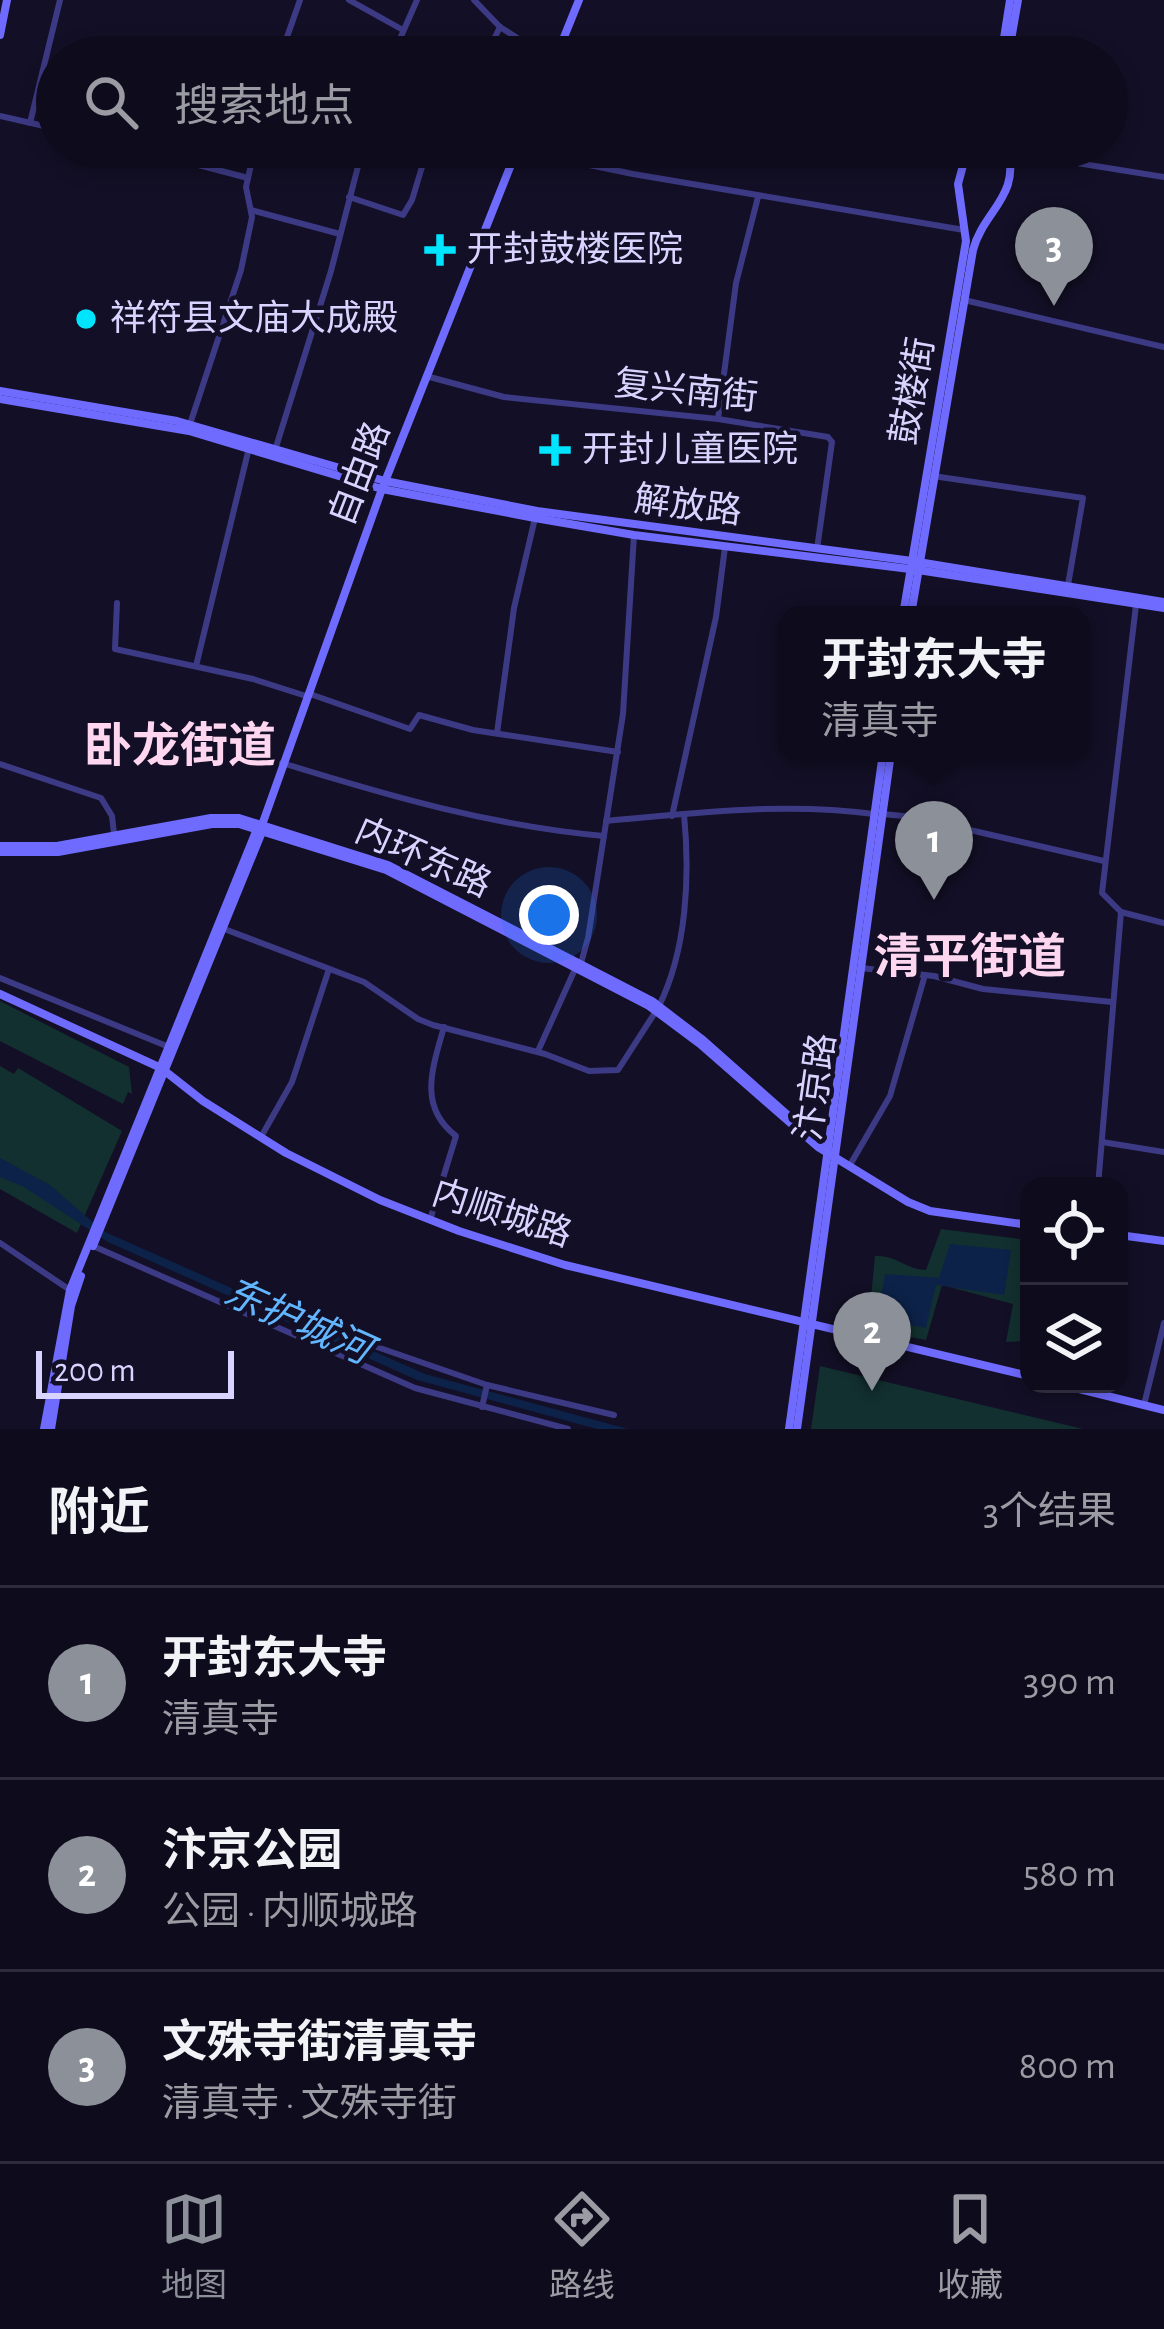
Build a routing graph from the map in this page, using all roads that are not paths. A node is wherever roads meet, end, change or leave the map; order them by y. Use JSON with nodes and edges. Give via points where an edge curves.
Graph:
{"nodes":[{"id":1,"x":7,"y":0,"type":"edge"},
{"id":2,"x":60,"y":0,"type":"edge"},
{"id":3,"x":300,"y":0,"type":"edge"},
{"id":4,"x":349,"y":0,"type":"edge"},
{"id":5,"x":417,"y":0,"type":"edge"},
{"id":6,"x":474,"y":0,"type":"edge"},
{"id":7,"x":579,"y":0,"type":"edge"},
{"id":8,"x":1014,"y":0,"type":"edge"},
{"id":9,"x":500,"y":27,"type":"junction"},
{"id":10,"x":403,"y":30,"type":"junction"},
{"id":11,"x":0,"y":35,"type":"edge"},
{"id":12,"x":51,"y":36,"type":"edge"},
{"id":13,"x":287,"y":36,"type":"edge"},
{"id":14,"x":401,"y":36,"type":"edge"},
{"id":15,"x":496,"y":36,"type":"edge"},
{"id":16,"x":514,"y":36,"type":"edge"},
{"id":17,"x":564,"y":36,"type":"edge"},
{"id":18,"x":1008,"y":36,"type":"edge"},
{"id":19,"x":36,"y":98,"type":"edge"},
{"id":20,"x":0,"y":116,"type":"edge"},
{"id":21,"x":30,"y":123,"type":"junction"},
{"id":22,"x":36,"y":124,"type":"edge"},
{"id":23,"x":210,"y":168,"type":"edge"},
{"id":24,"x":250,"y":168,"type":"edge"},
{"id":25,"x":357,"y":168,"type":"edge"},
{"id":26,"x":422,"y":168,"type":"edge"},
{"id":27,"x":509,"y":168,"type":"edge"},
{"id":28,"x":615,"y":168,"type":"edge"},
{"id":29,"x":961,"y":168,"type":"edge"},
{"id":30,"x":1009,"y":168,"type":"edge"},
{"id":31,"x":1114,"y":168,"type":"edge"},
{"id":32,"x":1164,"y":177,"type":"edge"},
{"id":33,"x":248,"y":178,"type":"junction"},
{"id":34,"x":349,"y":197,"type":"junction"},
{"id":35,"x":758,"y":197,"type":"junction"},
{"id":36,"x":250,"y":210,"type":"junction"},
{"id":37,"x":964,"y":230,"type":"junction"},
{"id":38,"x":340,"y":233,"type":"junction"},
{"id":39,"x":964,"y":300,"type":"junction"},
{"id":40,"x":1164,"y":346,"type":"edge"},
{"id":41,"x":426,"y":376,"type":"junction"},
{"id":42,"x":0,"y":395,"type":"edge"},
{"id":43,"x":718,"y":419,"type":"junction"},
{"id":44,"x":190,"y":424,"type":"junction"},
{"id":45,"x":276,"y":447,"type":"junction"},
{"id":46,"x":249,"y":448,"type":"junction"},
{"id":47,"x":933,"y":476,"type":"junction"},
{"id":48,"x":384,"y":485,"type":"junction"},
{"id":49,"x":535,"y":518,"type":"junction"},
{"id":50,"x":634,"y":535,"type":"junction"},
{"id":51,"x":725,"y":547,"type":"junction"},
{"id":52,"x":818,"y":549,"type":"junction"},
{"id":53,"x":915,"y":565,"type":"junction"},
{"id":54,"x":1068,"y":585,"type":"junction"},
{"id":55,"x":117,"y":603,"type":"dead end"},
{"id":56,"x":1136,"y":604,"type":"junction"},
{"id":57,"x":1164,"y":605,"type":"edge"},
{"id":58,"x":908,"y":606,"type":"edge"},
{"id":59,"x":196,"y":667,"type":"junction"},
{"id":60,"x":307,"y":694,"type":"junction"},
{"id":61,"x":497,"y":734,"type":"junction"},
{"id":62,"x":618,"y":752,"type":"junction"},
{"id":63,"x":886,"y":762,"type":"edge"},
{"id":64,"x":282,"y":763,"type":"junction"},
{"id":65,"x":0,"y":764,"type":"edge"},
{"id":66,"x":684,"y":814,"type":"junction"},
{"id":67,"x":878,"y":814,"type":"junction"},
{"id":68,"x":672,"y":816,"type":"junction"},
{"id":69,"x":606,"y":821,"type":"junction"},
{"id":70,"x":260,"y":828,"type":"junction"},
{"id":71,"x":604,"y":836,"type":"junction"},
{"id":72,"x":114,"y":837,"type":"junction"},
{"id":73,"x":0,"y":849,"type":"edge"},
{"id":74,"x":1104,"y":861,"type":"junction"},
{"id":75,"x":1121,"y":912,"type":"junction"},
{"id":76,"x":1164,"y":922,"type":"edge"},
{"id":77,"x":221,"y":927,"type":"junction"},
{"id":78,"x":578,"y":965,"type":"junction"},
{"id":79,"x":860,"y":968,"type":"junction"},
{"id":80,"x":328,"y":971,"type":"junction"},
{"id":81,"x":926,"y":975,"type":"junction"},
{"id":82,"x":0,"y":977,"type":"edge"},
{"id":83,"x":0,"y":994,"type":"edge"},
{"id":84,"x":47,"y":998,"type":"junction"},
{"id":85,"x":1112,"y":1002,"type":"junction"},
{"id":86,"x":657,"y":1008,"type":"junction"},
{"id":87,"x":41,"y":1014,"type":"junction"},
{"id":88,"x":444,"y":1028,"type":"junction"},
{"id":89,"x":170,"y":1047,"type":"junction"},
{"id":90,"x":538,"y":1052,"type":"junction"},
{"id":91,"x":163,"y":1070,"type":"junction"},
{"id":92,"x":261,"y":1137,"type":"junction"},
{"id":93,"x":1102,"y":1142,"type":"junction"},
{"id":94,"x":1164,"y":1152,"type":"edge"},
{"id":95,"x":831,"y":1153,"type":"junction"},
{"id":96,"x":849,"y":1165,"type":"junction"},
{"id":97,"x":1099,"y":1177,"type":"edge"},
{"id":98,"x":430,"y":1220,"type":"junction"},
{"id":99,"x":1020,"y":1224,"type":"edge"},
{"id":100,"x":1128,"y":1236,"type":"edge"},
{"id":101,"x":1164,"y":1240,"type":"edge"},
{"id":102,"x":93,"y":1242,"type":"junction"},
{"id":103,"x":0,"y":1244,"type":"edge"},
{"id":104,"x":70,"y":1290,"type":"junction"},
{"id":105,"x":1164,"y":1323,"type":"edge"},
{"id":106,"x":807,"y":1324,"type":"junction"},
{"id":107,"x":377,"y":1347,"type":"dead end"},
{"id":108,"x":1020,"y":1374,"type":"edge"},
{"id":109,"x":1095,"y":1393,"type":"edge"},
{"id":110,"x":484,"y":1396,"type":"junction"},
{"id":111,"x":1144,"y":1405,"type":"junction"},
{"id":112,"x":1164,"y":1410,"type":"edge"},
{"id":113,"x":614,"y":1415,"type":"dead end"},
{"id":114,"x":47,"y":1429,"type":"edge"},
{"id":115,"x":568,"y":1429,"type":"edge"},
{"id":116,"x":792,"y":1429,"type":"edge"}],
"edges":[{"from":1,"to":11,"type":"street"},
{"from":2,"to":12,"type":"street"},
{"from":3,"to":13,"type":"street"},
{"from":4,"to":10,"type":"street"},
{"from":5,"to":10,"type":"street"},
{"from":6,"to":9,"type":"street"},
{"from":7,"to":17,"type":"street"},
{"from":8,"to":18,"type":"street"},
{"from":9,"to":15,"type":"street"},
{"from":9,"to":16,"type":"street"},
{"from":10,"to":14,"type":"street"},
{"from":19,"to":21,"type":"street"},
{"from":20,"to":21,"type":"street"},
{"from":21,"to":22,"type":"street"},
{"from":23,"to":33,"type":"street"},
{"from":24,"to":33,"type":"street"},
{"from":25,"to":34,"type":"street"},
{"from":26,"to":34,"type":"street","via":[[403,215]]},
{"from":27,"to":41,"type":"street","name":"自由路"},
{"from":28,"to":35,"type":"street"},
{"from":29,"to":37,"type":"street","name":"鼓楼街"},
{"from":30,"to":39,"type":"street","name":"鼓楼街","via":[[1004,198],[980,230]]},
{"from":31,"to":32,"type":"street"},
{"from":33,"to":36,"type":"street"},
{"from":34,"to":38,"type":"street"},
{"from":35,"to":37,"type":"street"},
{"from":35,"to":43,"type":"street","via":[[736,283]]},
{"from":36,"to":38,"type":"street"},
{"from":36,"to":44,"type":"street","via":[[241,270]]},
{"from":37,"to":53,"type":"street","name":"鼓楼街"},
{"from":38,"to":45,"type":"street"},
{"from":39,"to":40,"type":"street"},
{"from":39,"to":47,"type":"street","name":"鼓楼街"},
{"from":41,"to":43,"type":"street","name":"复兴南街","via":[[504,397]]},
{"from":41,"to":48,"type":"street","name":"自由路"},
{"from":42,"to":44,"type":"street","name":"解放路"},
{"from":42,"to":46,"type":"street","name":"解放路"},
{"from":43,"to":52,"type":"street","name":"复兴南街","via":[[828,436]]},
{"from":44,"to":45,"type":"street","name":"解放路"},
{"from":45,"to":48,"type":"street","name":"解放路"},
{"from":46,"to":48,"type":"street","name":"解放路"},
{"from":46,"to":59,"type":"street"},
{"from":47,"to":53,"type":"street","name":"鼓楼街"},
{"from":47,"to":54,"type":"street","via":[[1083,498]]},
{"from":48,"to":49,"type":"street","name":"解放路"},
{"from":48,"to":52,"type":"street","name":"解放路"},
{"from":48,"to":60,"type":"street","name":"自由路"},
{"from":49,"to":50,"type":"street","name":"解放路"},
{"from":49,"to":61,"type":"street"},
{"from":50,"to":51,"type":"street","name":"解放路"},
{"from":50,"to":62,"type":"street"},
{"from":51,"to":53,"type":"street","name":"解放路"},
{"from":51,"to":68,"type":"street"},
{"from":52,"to":53,"type":"street","name":"解放路"},
{"from":53,"to":54,"type":"street","name":"解放路"},
{"from":53,"to":56,"type":"street","name":"解放路"},
{"from":53,"to":58,"type":"street"},
{"from":54,"to":57,"type":"street","name":"解放路"},
{"from":55,"to":59,"type":"street","via":[[115,649]]},
{"from":56,"to":57,"type":"street","name":"解放路"},
{"from":56,"to":74,"type":"street"},
{"from":59,"to":60,"type":"street"},
{"from":60,"to":61,"type":"street","via":[[410,729],[418,715]]},
{"from":60,"to":64,"type":"street","name":"自由路"},
{"from":61,"to":62,"type":"street"},
{"from":62,"to":69,"type":"street"},
{"from":63,"to":67,"type":"street","name":"汴京路"},
{"from":64,"to":70,"type":"street","name":"自由路"},
{"from":64,"to":71,"type":"street","via":[[465,815]]},
{"from":65,"to":72,"type":"street","via":[[101,798]]},
{"from":66,"to":67,"type":"street","via":[[781,807]]},
{"from":66,"to":68,"type":"street"},
{"from":66,"to":86,"type":"street","via":[[679,945]]},
{"from":67,"to":74,"type":"street"},
{"from":67,"to":79,"type":"street","name":"汴京路"},
{"from":67,"to":95,"type":"street","name":"汴京路"},
{"from":68,"to":69,"type":"street"},
{"from":69,"to":71,"type":"street"},
{"from":70,"to":72,"type":"street","name":"内环东路","via":[[211,818]]},
{"from":70,"to":73,"type":"street","name":"内环东路","via":[[212,824],[82,849]]},
{"from":70,"to":77,"type":"street","name":"自由路"},
{"from":70,"to":78,"type":"street","name":"内环东路","via":[[403,877]]},
{"from":71,"to":78,"type":"street"},
{"from":72,"to":73,"type":"street","name":"内环东路"},
{"from":74,"to":75,"type":"street","via":[[1102,892]]},
{"from":75,"to":76,"type":"street"},
{"from":75,"to":85,"type":"street"},
{"from":77,"to":80,"type":"street"},
{"from":77,"to":89,"type":"street","name":"自由路"},
{"from":77,"to":91,"type":"street","name":"自由路"},
{"from":78,"to":86,"type":"street","name":"内环东路"},
{"from":78,"to":90,"type":"street"},
{"from":79,"to":81,"type":"street"},
{"from":79,"to":95,"type":"street","name":"汴京路"},
{"from":80,"to":88,"type":"street","via":[[364,982]]},
{"from":80,"to":92,"type":"street","via":[[292,1082]]},
{"from":81,"to":85,"type":"street"},
{"from":81,"to":96,"type":"street","via":[[890,1096]]},
{"from":82,"to":84,"type":"street"},
{"from":83,"to":87,"type":"street","name":"内顺城路"},
{"from":84,"to":87,"type":"street"},
{"from":84,"to":89,"type":"street"},
{"from":85,"to":93,"type":"street"},
{"from":86,"to":90,"type":"street","via":[[614,1072]]},
{"from":86,"to":95,"type":"street","name":"内环东路"},
{"from":87,"to":91,"type":"street","name":"内顺城路"},
{"from":88,"to":90,"type":"street"},
{"from":88,"to":98,"type":"street","via":[[429,1087],[443,1129],[456,1136]]},
{"from":89,"to":91,"type":"street","name":"自由路"},
{"from":91,"to":92,"type":"street","name":"内顺城路"},
{"from":91,"to":102,"type":"street","name":"自由路"},
{"from":92,"to":98,"type":"street","name":"内顺城路"},
{"from":93,"to":94,"type":"street"},
{"from":93,"to":97,"type":"street"},
{"from":95,"to":96,"type":"street","name":"内环东路"},
{"from":95,"to":106,"type":"street","name":"汴京路"},
{"from":96,"to":99,"type":"street","name":"内环东路","via":[[919,1208]]},
{"from":98,"to":106,"type":"street","name":"内顺城路","via":[[565,1264]]},
{"from":100,"to":101,"type":"street"},
{"from":102,"to":104,"type":"street"},
{"from":102,"to":110,"type":"street","via":[[415,1388]]},
{"from":102,"to":114,"type":"street","via":[[71,1306]]},
{"from":103,"to":104,"type":"street"},
{"from":104,"to":114,"type":"street"},
{"from":105,"to":111,"type":"street"},
{"from":106,"to":108,"type":"street","name":"内顺城路"},
{"from":106,"to":116,"type":"street","name":"汴京路"},
{"from":107,"to":110,"type":"street"},
{"from":109,"to":111,"type":"street"},
{"from":110,"to":113,"type":"street"},
{"from":110,"to":115,"type":"street"},
{"from":111,"to":112,"type":"street"}]}
